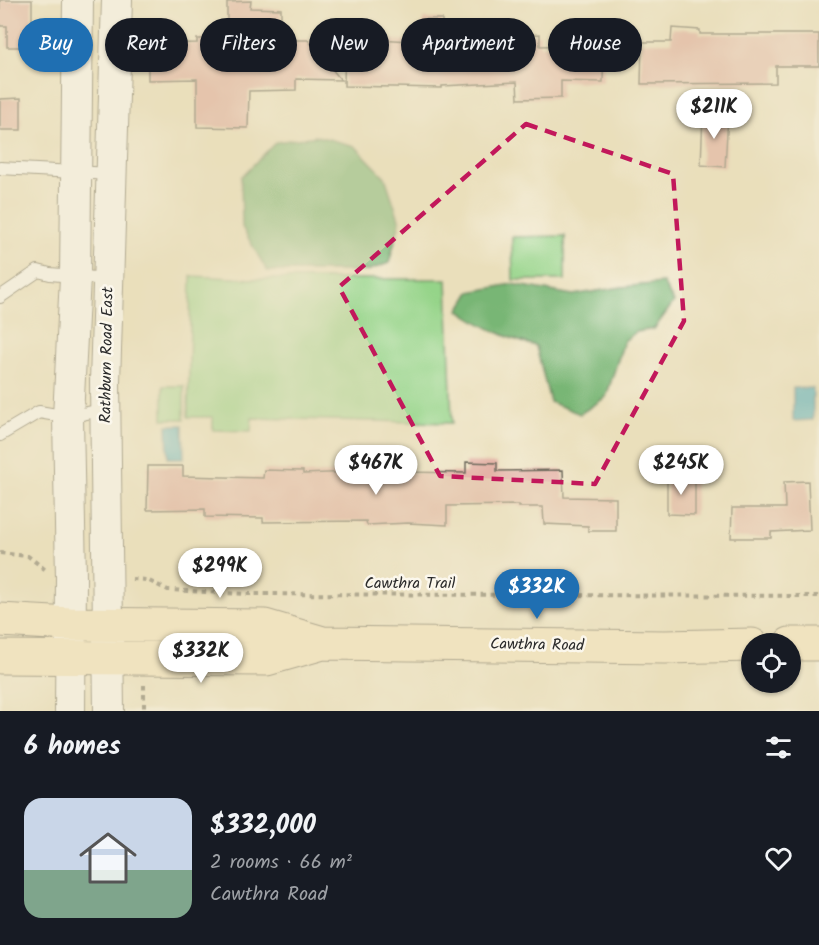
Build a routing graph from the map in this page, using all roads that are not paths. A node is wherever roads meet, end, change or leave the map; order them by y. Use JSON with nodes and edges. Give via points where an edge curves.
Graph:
{"nodes":[{"id":1,"x":78,"y":0,"type":"edge"},
{"id":2,"x":117,"y":0,"type":"edge"},
{"id":3,"x":0,"y":168,"type":"edge"},
{"id":4,"x":76,"y":172,"type":"junction"},
{"id":5,"x":112,"y":174,"type":"junction"},
{"id":6,"x":75,"y":277,"type":"junction"},
{"id":7,"x":109,"y":279,"type":"junction"},
{"id":8,"x":0,"y":297,"type":"edge"},
{"id":9,"x":106,"y":409,"type":"junction"},
{"id":10,"x":68,"y":417,"type":"junction"},
{"id":11,"x":0,"y":435,"type":"edge"},
{"id":12,"x":0,"y":620,"type":"edge"},
{"id":13,"x":70,"y":624,"type":"junction"},
{"id":14,"x":107,"y":624,"type":"junction"},
{"id":15,"x":323,"y":643,"type":"junction"},
{"id":16,"x":801,"y":644,"type":"edge"},
{"id":17,"x":819,"y":644,"type":"edge"},
{"id":18,"x":741,"y":645,"type":"edge"},
{"id":19,"x":0,"y":657,"type":"edge"},
{"id":20,"x":70,"y":658,"type":"junction"},
{"id":21,"x":107,"y":658,"type":"junction"},
{"id":22,"x":70,"y":711,"type":"edge"},
{"id":23,"x":109,"y":711,"type":"edge"}],
"edges":[{"from":1,"to":4,"type":"street","name":"Rathburn Road East"},
{"from":2,"to":5,"type":"street","name":"Rathburn Road East"},
{"from":3,"to":4,"type":"lane"},
{"from":4,"to":5,"type":"lane"},
{"from":4,"to":6,"type":"street","name":"Rathburn Road East"},
{"from":5,"to":7,"type":"street","name":"Rathburn Road East"},
{"from":6,"to":7,"type":"lane"},
{"from":6,"to":8,"type":"lane","via":[[38,271]]},
{"from":6,"to":10,"type":"street","name":"Rathburn Road East"},
{"from":7,"to":9,"type":"street","name":"Rathburn Road East"},
{"from":9,"to":10,"type":"lane"},
{"from":9,"to":14,"type":"street","name":"Rathburn Road East"},
{"from":10,"to":11,"type":"lane","via":[[39,412]]},
{"from":10,"to":13,"type":"street","name":"Rathburn Road East"},
{"from":12,"to":13,"type":"main road","name":"Cawthra Road"},
{"from":13,"to":14,"type":"main road","name":"Cawthra Road"},
{"from":13,"to":20,"type":"street","name":"Rathburn Road East"},
{"from":14,"to":15,"type":"main road","name":"Cawthra Road","via":[[265,626]]},
{"from":14,"to":21,"type":"street","name":"Rathburn Road East"},
{"from":15,"to":18,"type":"main road","name":"Cawthra Road"},
{"from":15,"to":21,"type":"main road","name":"Cawthra Road","via":[[267,659]]},
{"from":16,"to":17,"type":"main road"},
{"from":19,"to":20,"type":"main road","name":"Cawthra Road"},
{"from":20,"to":21,"type":"main road","name":"Cawthra Road"},
{"from":20,"to":22,"type":"street","name":"Rathburn Road East"},
{"from":21,"to":23,"type":"street","name":"Rathburn Road East"}]}
